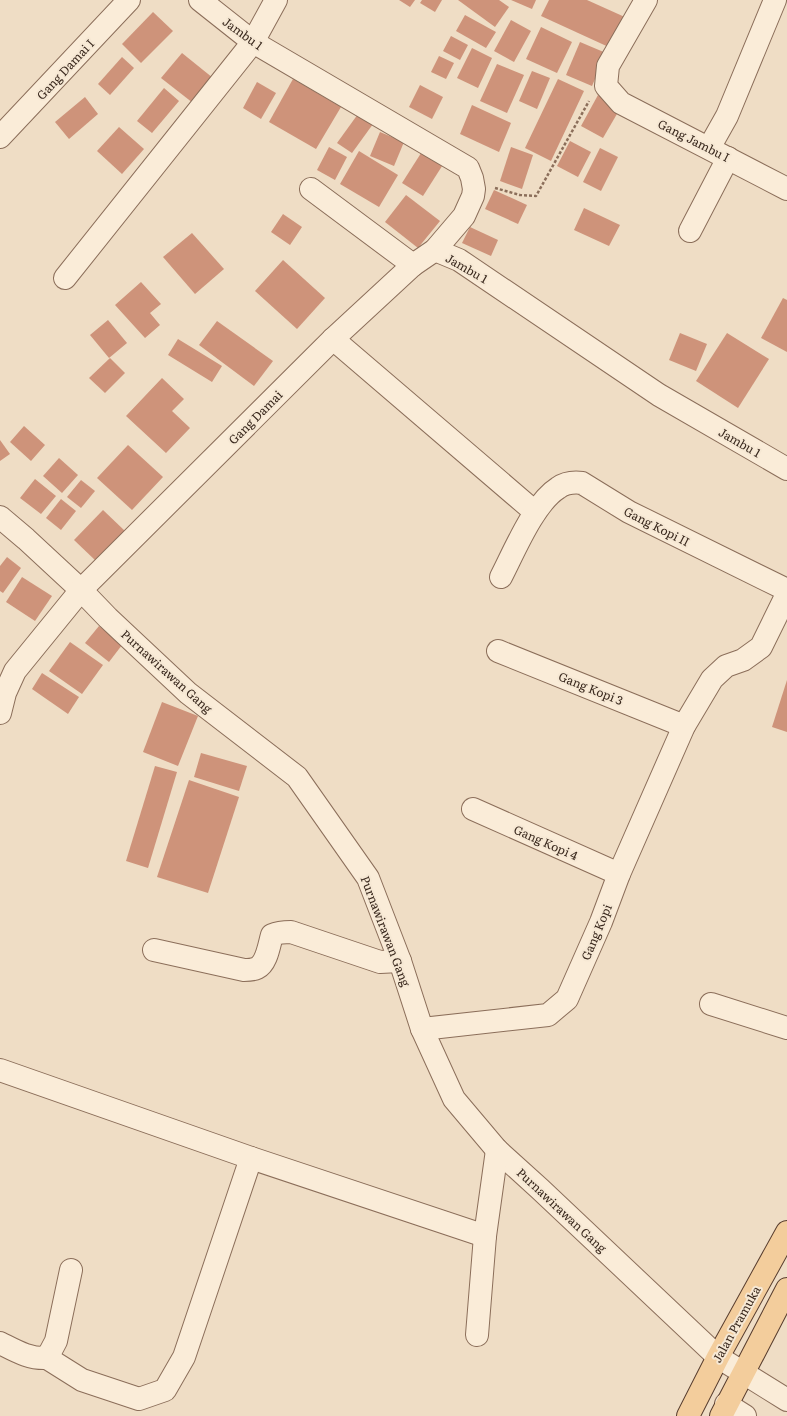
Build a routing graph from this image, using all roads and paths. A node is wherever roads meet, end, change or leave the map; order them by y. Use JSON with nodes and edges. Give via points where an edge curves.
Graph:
{"nodes":[{"id":1,"x":129,"y":0,"type":"edge"},
{"id":2,"x":200,"y":0,"type":"edge"},
{"id":3,"x":276,"y":0,"type":"edge"},
{"id":4,"x":646,"y":0,"type":"edge"},
{"id":5,"x":775,"y":0,"type":"edge"},
{"id":6,"x":253,"y":42,"type":"junction"},
{"id":7,"x":607,"y":83,"type":"junction"},
{"id":8,"x":0,"y":137,"type":"edge"},
{"id":9,"x":718,"y":153,"type":"junction"},
{"id":10,"x":474,"y":182,"type":"junction"},
{"id":11,"x":311,"y":189,"type":"dead end"},
{"id":12,"x":787,"y":189,"type":"edge"},
{"id":13,"x":690,"y":231,"type":"dead end"},
{"id":14,"x":435,"y":250,"type":"junction"},
{"id":15,"x":413,"y":265,"type":"junction"},
{"id":16,"x":65,"y":278,"type":"dead end"},
{"id":17,"x":333,"y":339,"type":"junction"},
{"id":18,"x":787,"y":469,"type":"edge"},
{"id":19,"x":535,"y":512,"type":"junction"},
{"id":20,"x":0,"y":518,"type":"edge"},
{"id":21,"x":501,"y":577,"type":"dead end"},
{"id":22,"x":81,"y":590,"type":"junction"},
{"id":23,"x":787,"y":590,"type":"edge"},
{"id":24,"x":787,"y":594,"type":"edge"},
{"id":25,"x":498,"y":651,"type":"dead end"},
{"id":26,"x":0,"y":713,"type":"edge"},
{"id":27,"x":684,"y":726,"type":"junction"},
{"id":28,"x":473,"y":809,"type":"dead end"},
{"id":29,"x":618,"y":874,"type":"junction"},
{"id":30,"x":154,"y":950,"type":"dead end"},
{"id":31,"x":400,"y":961,"type":"junction"},
{"id":32,"x":711,"y":1004,"type":"dead end"},
{"id":33,"x":787,"y":1028,"type":"edge"},
{"id":34,"x":422,"y":1029,"type":"junction"},
{"id":35,"x":0,"y":1070,"type":"edge"},
{"id":36,"x":497,"y":1150,"type":"junction"},
{"id":37,"x":251,"y":1158,"type":"junction"},
{"id":38,"x":787,"y":1232,"type":"edge"},
{"id":39,"x":485,"y":1236,"type":"junction"},
{"id":40,"x":71,"y":1270,"type":"dead end"},
{"id":41,"x":787,"y":1290,"type":"edge"},
{"id":42,"x":477,"y":1334,"type":"dead end"},
{"id":43,"x":0,"y":1343,"type":"edge"},
{"id":44,"x":718,"y":1357,"type":"junction"},
{"id":45,"x":47,"y":1358,"type":"junction"},
{"id":46,"x":744,"y":1374,"type":"junction"},
{"id":47,"x":787,"y":1400,"type":"edge"},
{"id":48,"x":724,"y":1410,"type":"edge"},
{"id":49,"x":688,"y":1416,"type":"edge"},
{"id":50,"x":745,"y":1416,"type":"edge"}],
"edges":[{"from":1,"to":8,"type":"street","name":"Gang Damai I"},
{"from":2,"to":6,"type":"street","name":"Jambu 1"},
{"from":3,"to":6,"type":"street"},
{"from":4,"to":7,"type":"street","via":[[608,66]]},
{"from":5,"to":9,"type":"street","via":[[726,116]]},
{"from":6,"to":10,"type":"street","name":"Jambu 1","via":[[468,168]]},
{"from":6,"to":16,"type":"street"},
{"from":7,"to":9,"type":"street","name":"Gang Jambu I","via":[[621,103]]},
{"from":7,"to":10,"type":"path","via":[[591,96],[536,196],[520,195]]},
{"from":9,"to":12,"type":"street","name":"Gang Jambu I"},
{"from":9,"to":13,"type":"street"},
{"from":10,"to":14,"type":"street","name":"Jambu 1","via":[[473,196],[464,216]]},
{"from":11,"to":15,"type":"street"},
{"from":14,"to":15,"type":"street","name":"Gang Damai"},
{"from":14,"to":18,"type":"street","name":"Jambu 1","via":[[459,260],[659,395]]},
{"from":15,"to":17,"type":"street","name":"Gang Damai"},
{"from":17,"to":19,"type":"street"},
{"from":17,"to":22,"type":"street","name":"Gang Damai"},
{"from":19,"to":21,"type":"street","name":"Gang Kopi II"},
{"from":19,"to":23,"type":"street","name":"Gang Kopi II","via":[[559,487],[575,482],[582,483],[629,512]]},
{"from":20,"to":22,"type":"street","name":"Purnawirawan Gang"},
{"from":22,"to":26,"type":"street","name":"Gang Damai","via":[[15,671],[5,693]]},
{"from":22,"to":31,"type":"street","name":"Purnawirawan Gang","via":[[188,693],[297,777],[368,878]]},
{"from":24,"to":27,"type":"street","via":[[761,647],[743,660],[726,666],[712,679]]},
{"from":25,"to":27,"type":"street","name":"Gang Kopi 3"},
{"from":27,"to":29,"type":"street","name":"Gang Kopi"},
{"from":28,"to":29,"type":"street","name":"Gang Kopi 4"},
{"from":29,"to":34,"type":"street","name":"Gang Kopi","via":[[601,922],[567,999],[548,1015]]},
{"from":30,"to":31,"type":"street","via":[[244,970],[258,968],[264,963],[272,935],[292,932],[380,962]]},
{"from":31,"to":34,"type":"street","name":"Purnawirawan Gang"},
{"from":32,"to":33,"type":"street"},
{"from":34,"to":36,"type":"street","name":"Purnawirawan Gang","via":[[454,1099]]},
{"from":35,"to":37,"type":"street"},
{"from":36,"to":39,"type":"street"},
{"from":36,"to":44,"type":"street","name":"Purnawirawan Gang"},
{"from":37,"to":39,"type":"street"},
{"from":37,"to":45,"type":"street","via":[[184,1357],[166,1390],[139,1399],[82,1380]]},
{"from":38,"to":44,"type":"main road","name":"Jalan Pramuka"},
{"from":39,"to":42,"type":"street"},
{"from":40,"to":45,"type":"street","via":[[56,1341]]},
{"from":41,"to":46,"type":"main road"},
{"from":43,"to":45,"type":"street","via":[[24,1355]]},
{"from":44,"to":46,"type":"street","name":"Purnawirawan Gang"},
{"from":44,"to":49,"type":"main road","name":"Jalan Pramuka"},
{"from":46,"to":47,"type":"street","name":"Purnawirawan Gang"},
{"from":46,"to":48,"type":"main road"},
{"from":48,"to":50,"type":"street"}]}
